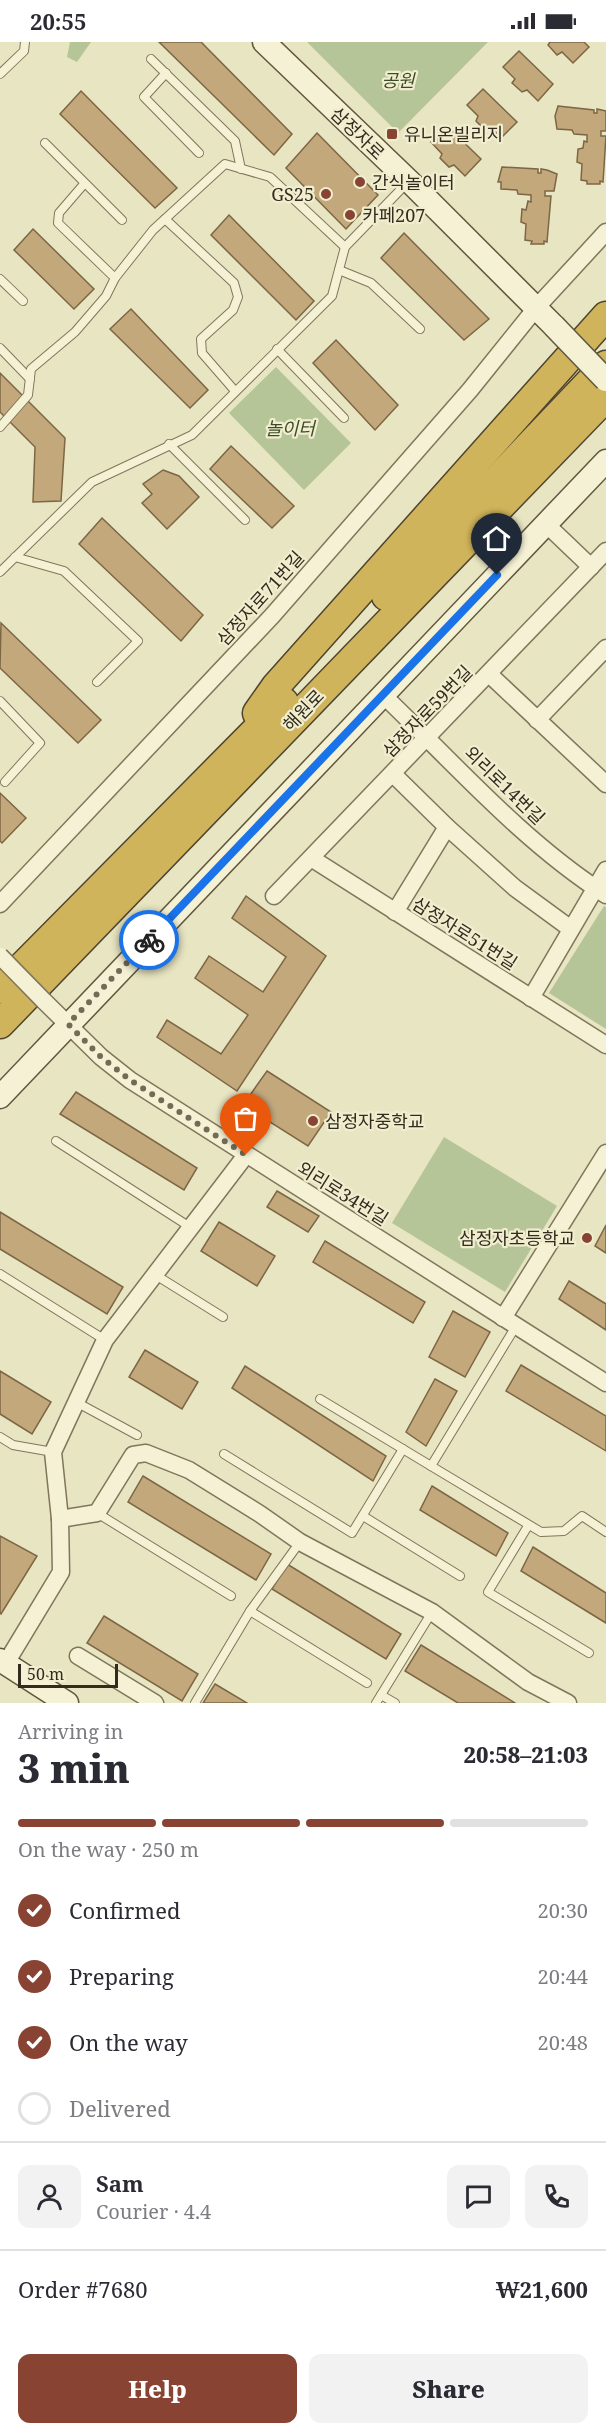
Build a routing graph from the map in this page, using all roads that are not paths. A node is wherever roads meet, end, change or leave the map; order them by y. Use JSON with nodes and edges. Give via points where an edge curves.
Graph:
{"nodes":[{"id":1,"x":25,"y":42,"type":"edge"},
{"id":2,"x":264,"y":42,"type":"edge"},
{"id":3,"x":152,"y":59,"type":"dead end"},
{"id":4,"x":166,"y":73,"type":"junction"},
{"id":5,"x":0,"y":74,"type":"edge"},
{"id":6,"x":45,"y":143,"type":"dead end"},
{"id":7,"x":199,"y":153,"type":"dead end"},
{"id":8,"x":241,"y":169,"type":"junction"},
{"id":9,"x":409,"y":181,"type":"junction"},
{"id":10,"x":84,"y":184,"type":"junction"},
{"id":11,"x":165,"y":219,"type":"junction"},
{"id":12,"x":122,"y":220,"type":"dead end"},
{"id":13,"x":606,"y":232,"type":"edge"},
{"id":14,"x":345,"y":247,"type":"junction"},
{"id":15,"x":339,"y":270,"type":"junction"},
{"id":16,"x":115,"y":278,"type":"junction"},
{"id":17,"x":0,"y":279,"type":"edge"},
{"id":18,"x":23,"y":301,"type":"dead end"},
{"id":19,"x":536,"y":308,"type":"junction"},
{"id":20,"x":606,"y":316,"type":"edge"},
{"id":21,"x":420,"y":329,"type":"dead end"},
{"id":22,"x":0,"y":348,"type":"edge"},
{"id":23,"x":277,"y":348,"type":"junction"},
{"id":24,"x":606,"y":364,"type":"edge"},
{"id":25,"x":30,"y":379,"type":"junction"},
{"id":26,"x":606,"y":380,"type":"edge"},
{"id":27,"x":235,"y":391,"type":"junction"},
{"id":28,"x":606,"y":397,"type":"edge"},
{"id":29,"x":344,"y":418,"type":"dead end"},
{"id":30,"x":0,"y":427,"type":"edge"},
{"id":31,"x":169,"y":444,"type":"junction"},
{"id":32,"x":606,"y":461,"type":"edge"},
{"id":33,"x":245,"y":520,"type":"dead end"},
{"id":34,"x":546,"y":524,"type":"junction"},
{"id":35,"x":606,"y":551,"type":"edge"},
{"id":36,"x":15,"y":557,"type":"junction"},
{"id":37,"x":591,"y":567,"type":"junction"},
{"id":38,"x":0,"y":572,"type":"edge"},
{"id":39,"x":606,"y":648,"type":"edge"},
{"id":40,"x":489,"y":674,"type":"junction"},
{"id":41,"x":97,"y":682,"type":"dead end"},
{"id":42,"x":383,"y":694,"type":"junction"},
{"id":43,"x":0,"y":701,"type":"edge"},
{"id":44,"x":537,"y":720,"type":"junction"},
{"id":45,"x":428,"y":738,"type":"junction"},
{"id":46,"x":220,"y":767,"type":"junction"},
{"id":47,"x":393,"y":774,"type":"junction"},
{"id":48,"x":604,"y":777,"type":"edge"},
{"id":49,"x":5,"y":782,"type":"dead end"},
{"id":50,"x":447,"y":827,"type":"junction"},
{"id":51,"x":311,"y":858,"type":"junction"},
{"id":52,"x":606,"y":870,"type":"edge"},
{"id":53,"x":601,"y":891,"type":"edge"},
{"id":54,"x":274,"y":896,"type":"dead end"},
{"id":55,"x":0,"y":904,"type":"edge"},
{"id":56,"x":395,"y":912,"type":"junction"},
{"id":57,"x":571,"y":929,"type":"junction"},
{"id":58,"x":0,"y":956,"type":"edge"},
{"id":59,"x":0,"y":989,"type":"edge"},
{"id":60,"x":531,"y":998,"type":"junction"},
{"id":61,"x":0,"y":1024,"type":"edge"},
{"id":62,"x":68,"y":1024,"type":"junction"},
{"id":63,"x":606,"y":1046,"type":"edge"},
{"id":64,"x":0,"y":1097,"type":"edge"},
{"id":65,"x":56,"y":1141,"type":"dead end"},
{"id":66,"x":606,"y":1153,"type":"edge"},
{"id":67,"x":246,"y":1155,"type":"junction"},
{"id":68,"x":190,"y":1227,"type":"junction"},
{"id":69,"x":0,"y":1274,"type":"edge"},
{"id":70,"x":154,"y":1275,"type":"junction"},
{"id":71,"x":223,"y":1317,"type":"dead end"},
{"id":72,"x":510,"y":1322,"type":"junction"},
{"id":73,"x":105,"y":1340,"type":"junction"},
{"id":74,"x":606,"y":1383,"type":"edge"},
{"id":75,"x":320,"y":1399,"type":"dead end"},
{"id":76,"x":76,"y":1402,"type":"junction"},
{"id":77,"x":137,"y":1435,"type":"dead end"},
{"id":78,"x":0,"y":1437,"type":"edge"},
{"id":79,"x":403,"y":1449,"type":"junction"},
{"id":80,"x":53,"y":1452,"type":"junction"},
{"id":81,"x":224,"y":1454,"type":"dead end"},
{"id":82,"x":431,"y":1466,"type":"junction"},
{"id":83,"x":97,"y":1513,"type":"junction"},
{"id":84,"x":363,"y":1516,"type":"junction"},
{"id":85,"x":60,"y":1519,"type":"junction"},
{"id":86,"x":528,"y":1526,"type":"junction"},
{"id":87,"x":606,"y":1532,"type":"edge"},
{"id":88,"x":300,"y":1542,"type":"junction"},
{"id":89,"x":460,"y":1576,"type":"dead end"},
{"id":90,"x":231,"y":1596,"type":"dead end"},
{"id":91,"x":250,"y":1611,"type":"junction"},
{"id":92,"x":432,"y":1612,"type":"junction"},
{"id":93,"x":589,"y":1653,"type":"dead end"},
{"id":94,"x":78,"y":1656,"type":"dead end"},
{"id":95,"x":3,"y":1661,"type":"edge"},
{"id":96,"x":367,"y":1683,"type":"dead end"},
{"id":97,"x":379,"y":1699,"type":"edge"},
{"id":98,"x":67,"y":1703,"type":"edge"},
{"id":99,"x":155,"y":1703,"type":"edge"},
{"id":100,"x":195,"y":1703,"type":"edge"},
{"id":101,"x":395,"y":1703,"type":"edge"},
{"id":102,"x":568,"y":1703,"type":"edge"}],
"edges":[{"from":1,"to":5,"type":"lane","via":[[24,51]]},
{"from":2,"to":9,"type":"street","name":"삼정자로"},
{"from":3,"to":4,"type":"lane"},
{"from":4,"to":7,"type":"lane","via":[[144,97]]},
{"from":4,"to":8,"type":"lane","via":[[235,141]]},
{"from":6,"to":10,"type":"lane"},
{"from":8,"to":11,"type":"lane","via":[[225,164]]},
{"from":8,"to":14,"type":"lane","via":[[270,177]]},
{"from":9,"to":14,"type":"lane"},
{"from":9,"to":19,"type":"street","name":"삼정자로"},
{"from":10,"to":12,"type":"lane"},
{"from":10,"to":16,"type":"lane","via":[[58,213],[58,223]]},
{"from":11,"to":16,"type":"lane"},
{"from":11,"to":27,"type":"lane","via":[[234,283],[238,297],[233,310],[201,339],[202,353]]},
{"from":13,"to":19,"type":"street","name":"삼정자로71번길"},
{"from":14,"to":15,"type":"lane"},
{"from":15,"to":21,"type":"lane","via":[[371,283]]},
{"from":15,"to":23,"type":"lane","via":[[332,296]]},
{"from":16,"to":25,"type":"lane","via":[[106,296],[75,332],[31,369]]},
{"from":17,"to":18,"type":"lane"},
{"from":19,"to":26,"type":"street","name":"삼정자로","bridge":true},
{"from":19,"to":55,"type":"street","name":"삼정자로71번길","via":[[470,390],[272,616]]},
{"from":20,"to":46,"type":"highway","via":[[276,686]]},
{"from":22,"to":25,"type":"lane"},
{"from":23,"to":27,"type":"lane"},
{"from":23,"to":29,"type":"lane"},
{"from":24,"to":46,"type":"highway","name":"해원로"},
{"from":25,"to":30,"type":"lane","via":[[28,395]]},
{"from":27,"to":31,"type":"lane","via":[[192,435]]},
{"from":28,"to":61,"type":"highway","name":"해원로"},
{"from":31,"to":33,"type":"lane"},
{"from":31,"to":36,"type":"lane","via":[[92,482]]},
{"from":32,"to":34,"type":"street"},
{"from":34,"to":37,"type":"street"},
{"from":34,"to":42,"type":"street"},
{"from":35,"to":37,"type":"street","name":"삼정자로59번길"},
{"from":36,"to":38,"type":"lane"},
{"from":36,"to":41,"type":"lane","via":[[64,571],[138,641]]},
{"from":37,"to":40,"type":"street","name":"삼정자로59번길"},
{"from":39,"to":44,"type":"street"},
{"from":40,"to":44,"type":"street"},
{"from":40,"to":45,"type":"street","name":"삼정자로59번길"},
{"from":42,"to":45,"type":"street","name":"외리로14번길"},
{"from":42,"to":62,"type":"street"},
{"from":43,"to":49,"type":"lane","via":[[40,743]]},
{"from":44,"to":48,"type":"street"},
{"from":45,"to":47,"type":"street","name":"삼정자로59번길"},
{"from":45,"to":53,"type":"street","name":"외리로14번길","via":[[527,834]]},
{"from":46,"to":59,"type":"highway","name":"해원로"},
{"from":47,"to":50,"type":"street"},
{"from":47,"to":51,"type":"street","name":"삼정자로59번길"},
{"from":50,"to":56,"type":"street"},
{"from":50,"to":57,"type":"street","via":[[515,888]]},
{"from":51,"to":54,"type":"street","name":"삼정자로59번길"},
{"from":51,"to":56,"type":"street","name":"삼정자로51번길"},
{"from":52,"to":53,"type":"street"},
{"from":53,"to":57,"type":"street"},
{"from":56,"to":60,"type":"street","name":"삼정자로51번길"},
{"from":57,"to":60,"type":"street"},
{"from":58,"to":62,"type":"street","name":"외리로34번길","bridge":true},
{"from":60,"to":63,"type":"street","name":"삼정자로51번길"},
{"from":62,"to":64,"type":"street"},
{"from":62,"to":67,"type":"street","name":"외리로34번길","via":[[130,1080]]},
{"from":65,"to":68,"type":"lane"},
{"from":66,"to":72,"type":"street"},
{"from":67,"to":68,"type":"street"},
{"from":67,"to":72,"type":"street","name":"외리로34번길"},
{"from":68,"to":70,"type":"street"},
{"from":69,"to":73,"type":"lane"},
{"from":70,"to":71,"type":"lane"},
{"from":70,"to":73,"type":"street"},
{"from":72,"to":74,"type":"street","name":"외리로34번길"},
{"from":72,"to":82,"type":"lane"},
{"from":73,"to":76,"type":"street"},
{"from":75,"to":79,"type":"lane"},
{"from":76,"to":77,"type":"lane"},
{"from":76,"to":80,"type":"street"},
{"from":78,"to":80,"type":"lane","via":[[13,1445]]},
{"from":79,"to":82,"type":"lane"},
{"from":79,"to":84,"type":"lane"},
{"from":80,"to":85,"type":"street"},
{"from":81,"to":84,"type":"lane","via":[[352,1533]]},
{"from":82,"to":86,"type":"lane"},
{"from":83,"to":85,"type":"street"},
{"from":83,"to":88,"type":"street","via":[[133,1455],[146,1453],[189,1470]]},
{"from":83,"to":90,"type":"lane"},
{"from":84,"to":89,"type":"lane"},
{"from":85,"to":95,"type":"street","via":[[62,1572]]},
{"from":86,"to":87,"type":"lane","via":[[540,1532],[564,1530],[582,1516]]},
{"from":86,"to":93,"type":"lane","via":[[488,1592]]},
{"from":88,"to":91,"type":"lane"},
{"from":88,"to":92,"type":"street"},
{"from":91,"to":96,"type":"lane"},
{"from":91,"to":100,"type":"lane"},
{"from":92,"to":97,"type":"lane"},
{"from":92,"to":102,"type":"street","via":[[528,1682]]},
{"from":94,"to":99,"type":"street"},
{"from":95,"to":98,"type":"street"},
{"from":97,"to":101,"type":"lane"}]}
